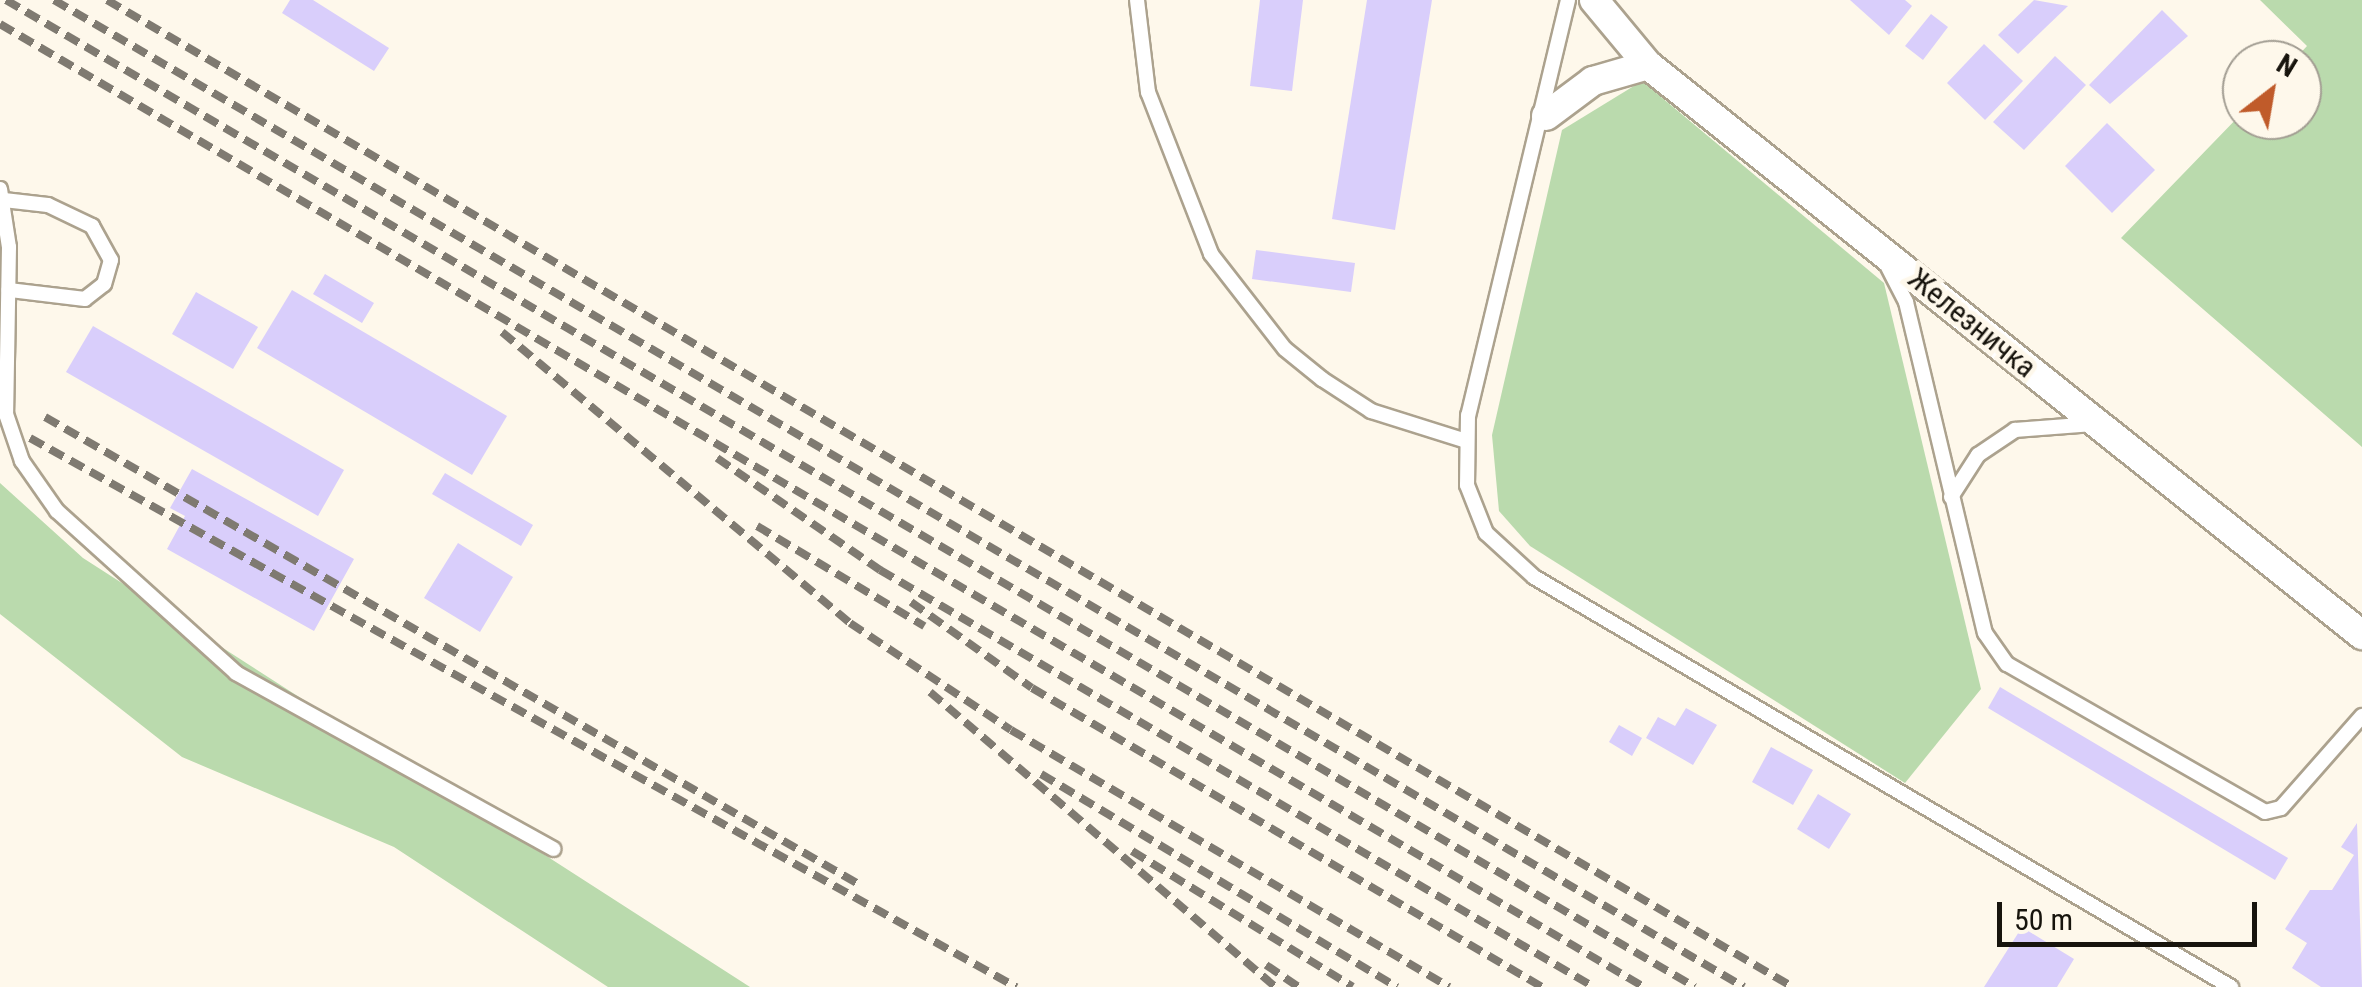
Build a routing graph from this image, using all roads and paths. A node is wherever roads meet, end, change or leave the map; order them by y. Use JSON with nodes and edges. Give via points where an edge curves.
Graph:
{"nodes":[{"id":1,"x":1138,"y":0,"type":"edge"},
{"id":2,"x":1568,"y":0,"type":"edge"},
{"id":3,"x":1594,"y":0,"type":"edge"},
{"id":4,"x":1648,"y":65,"type":"junction"},
{"id":5,"x":1546,"y":116,"type":"junction"},
{"id":6,"x":2,"y":195,"type":"edge"},
{"id":7,"x":1877,"y":247,"type":"junction"},
{"id":8,"x":9,"y":290,"type":"junction"},
{"id":9,"x":2098,"y":424,"type":"junction"},
{"id":10,"x":1466,"y":441,"type":"junction"},
{"id":11,"x":1951,"y":497,"type":"junction"},
{"id":12,"x":2362,"y":636,"type":"edge"},
{"id":13,"x":2362,"y":716,"type":"edge"},
{"id":14,"x":553,"y":849,"type":"dead end"},
{"id":15,"x":2231,"y":987,"type":"edge"}],
"edges":[{"from":1,"to":10,"type":"lane","via":[[1148,92],[1211,254],[1285,349],[1322,379],[1371,411]]},
{"from":2,"to":5,"type":"lane"},
{"from":3,"to":4,"type":"street","name":"Железничка"},
{"from":4,"to":5,"type":"street","via":[[1593,82]]},
{"from":4,"to":7,"type":"street","name":"Железничка"},
{"from":5,"to":10,"type":"lane"},
{"from":6,"to":8,"type":"lane"},
{"from":6,"to":8,"type":"lane","via":[[48,204],[92,226],[111,260],[104,284],[85,299]]},
{"from":7,"to":9,"type":"street","name":"Железничка"},
{"from":7,"to":11,"type":"lane","via":[[1906,302]]},
{"from":8,"to":14,"type":"lane","via":[[6,414],[22,461],[67,521],[236,673]]},
{"from":9,"to":11,"type":"lane","via":[[2015,430],[1978,456]]},
{"from":9,"to":12,"type":"street","name":"Железничка"},
{"from":10,"to":15,"type":"lane","via":[[1478,519],[1520,566]]},
{"from":11,"to":13,"type":"lane","via":[[1996,654],[2255,808],[2281,808]]}]}
